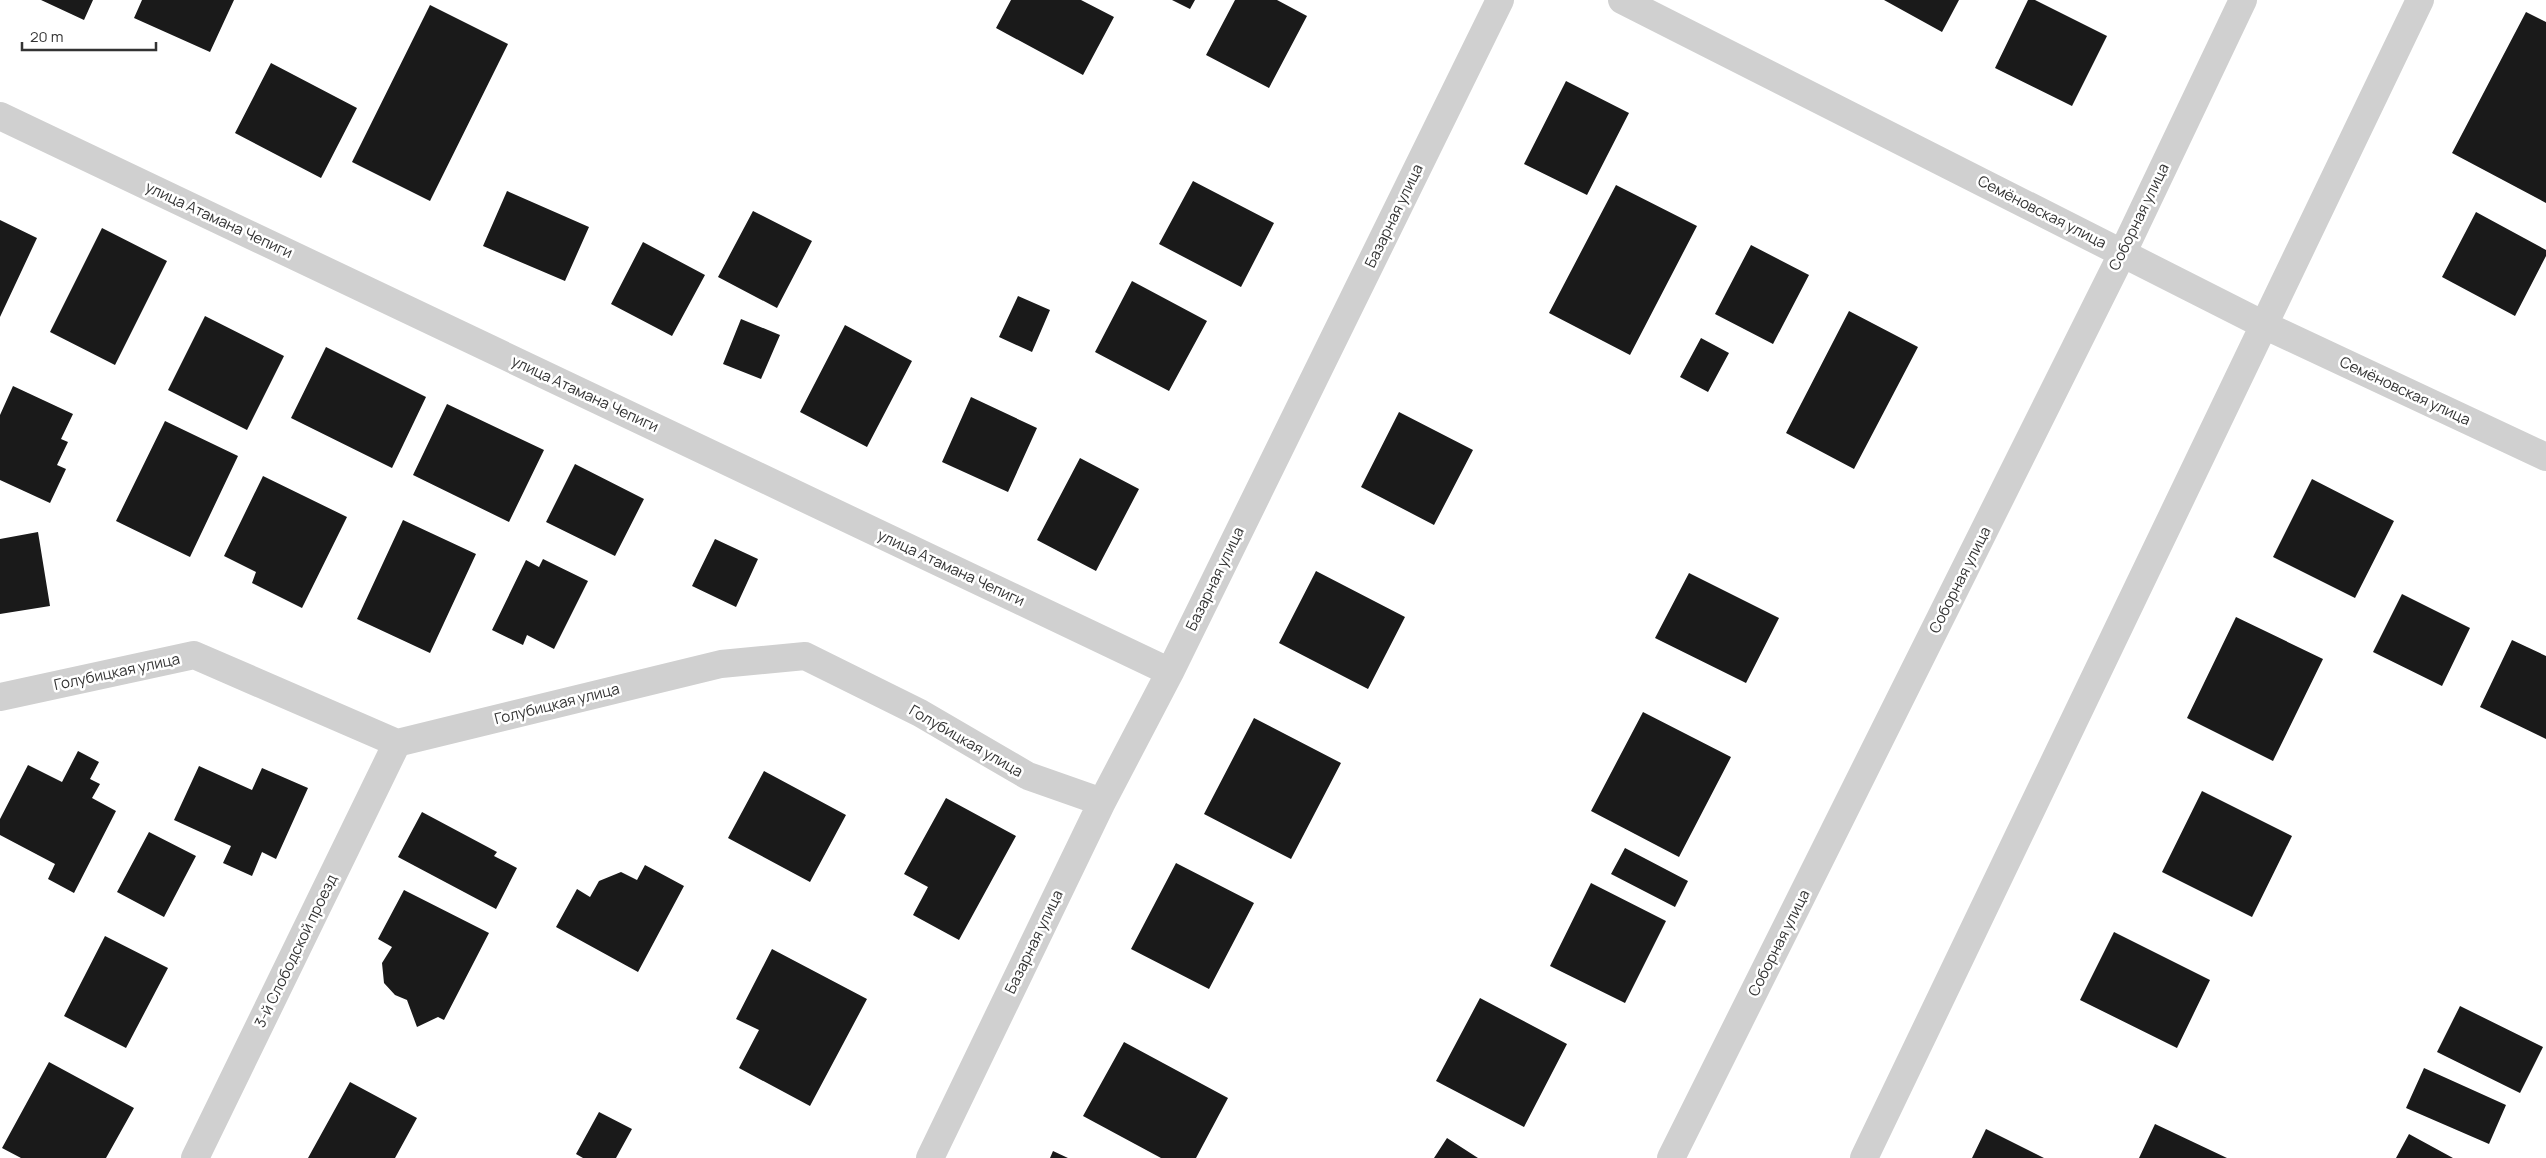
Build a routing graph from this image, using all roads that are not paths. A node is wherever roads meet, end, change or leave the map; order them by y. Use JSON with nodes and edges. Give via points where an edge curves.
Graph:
{"nodes":[{"id":1,"x":1500,"y":0,"type":"edge"},
{"id":2,"x":1622,"y":0,"type":"edge"},
{"id":3,"x":2243,"y":0,"type":"edge"},
{"id":4,"x":2420,"y":0,"type":"edge"},
{"id":5,"x":0,"y":116,"type":"edge"},
{"id":6,"x":2123,"y":252,"type":"junction"},
{"id":7,"x":2264,"y":325,"type":"junction"},
{"id":8,"x":2546,"y":457,"type":"edge"},
{"id":9,"x":1170,"y":672,"type":"junction"},
{"id":10,"x":0,"y":697,"type":"edge"},
{"id":11,"x":397,"y":743,"type":"junction"},
{"id":12,"x":1102,"y":802,"type":"junction"},
{"id":13,"x":195,"y":1158,"type":"edge"},
{"id":14,"x":930,"y":1158,"type":"edge"},
{"id":15,"x":1671,"y":1158,"type":"edge"},
{"id":16,"x":1864,"y":1158,"type":"edge"}],
"edges":[{"from":1,"to":9,"type":"street","name":"Базарная улица"},
{"from":2,"to":6,"type":"street","name":"Семёновская улица"},
{"from":3,"to":6,"type":"street","name":"Соборная улица"},
{"from":4,"to":7,"type":"street"},
{"from":5,"to":9,"type":"street","name":"улица Атамана Чепиги"},
{"from":6,"to":7,"type":"street","name":"Семёновская улица"},
{"from":6,"to":15,"type":"street","name":"Соборная улица"},
{"from":7,"to":8,"type":"street","name":"Семёновская улица"},
{"from":7,"to":16,"type":"street"},
{"from":9,"to":12,"type":"street","name":"Базарная улица"},
{"from":10,"to":11,"type":"street","name":"Голубицкая улица","via":[[194,655]]},
{"from":11,"to":12,"type":"street","name":"Голубицкая улица","via":[[721,664],[805,656],[920,713],[1028,776]]},
{"from":11,"to":13,"type":"street","name":"3-й Слободской проезд"},
{"from":12,"to":14,"type":"street","name":"Базарная улица"}]}
